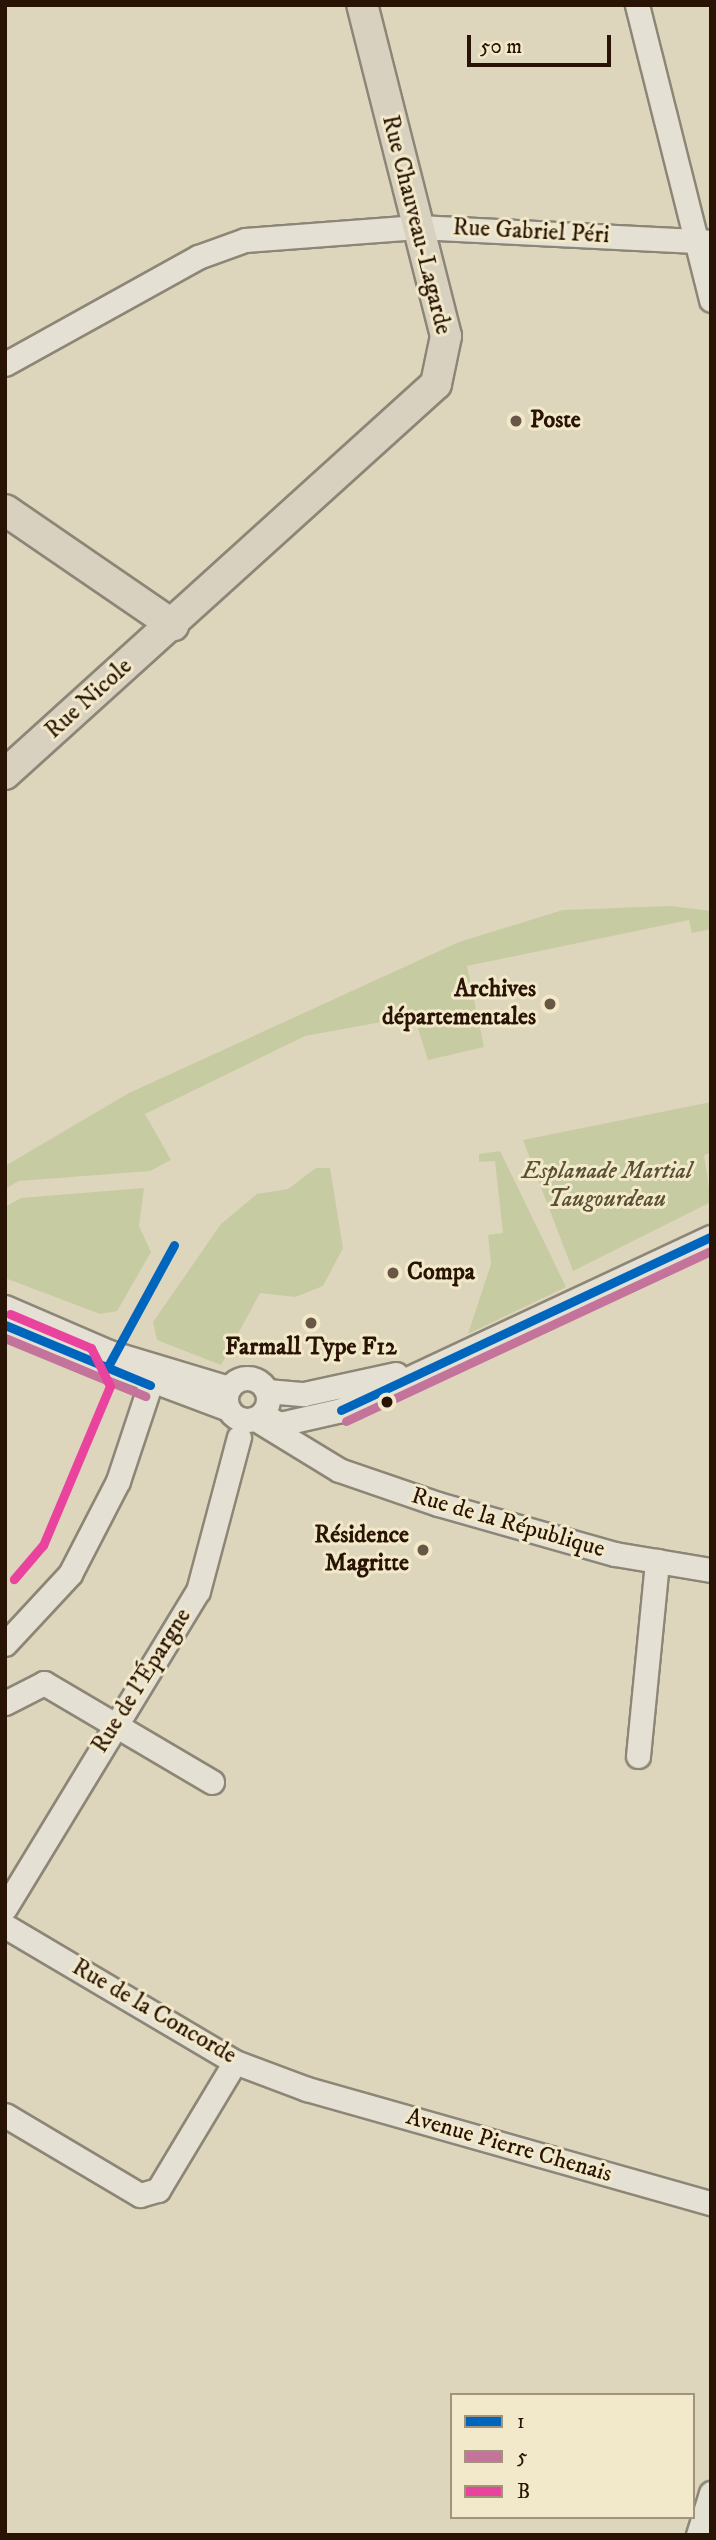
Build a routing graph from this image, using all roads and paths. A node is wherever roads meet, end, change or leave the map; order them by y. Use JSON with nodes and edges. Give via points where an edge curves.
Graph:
{"nodes":[{"id":1,"x":362,"y":5,"type":"edge"},
{"id":2,"x":637,"y":5,"type":"edge"},
{"id":3,"x":418,"y":227,"type":"junction"},
{"id":4,"x":705,"y":241,"type":"edge"},
{"id":5,"x":711,"y":300,"type":"edge"},
{"id":6,"x":5,"y":364,"type":"edge"},
{"id":7,"x":5,"y":510,"type":"edge"},
{"id":8,"x":173,"y":625,"type":"junction"},
{"id":9,"x":5,"y":774,"type":"edge"},
{"id":10,"x":711,"y":1237,"type":"edge"},
{"id":11,"x":5,"y":1307,"type":"edge"},
{"id":12,"x":5,"y":1325,"type":"edge"},
{"id":13,"x":430,"y":1368,"type":"junction"},
{"id":14,"x":150,"y":1385,"type":"junction"},
{"id":15,"x":267,"y":1391,"type":"junction"},
{"id":16,"x":242,"y":1415,"type":"junction"},
{"id":17,"x":657,"y":1561,"type":"junction"},
{"id":18,"x":711,"y":1570,"type":"edge"},
{"id":19,"x":5,"y":1644,"type":"edge"},
{"id":20,"x":5,"y":1703,"type":"edge"},
{"id":21,"x":114,"y":1724,"type":"junction"},
{"id":22,"x":638,"y":1756,"type":"dead end"},
{"id":23,"x":212,"y":1782,"type":"dead end"},
{"id":24,"x":5,"y":1908,"type":"edge"},
{"id":25,"x":5,"y":1926,"type":"edge"},
{"id":26,"x":235,"y":2062,"type":"junction"},
{"id":27,"x":307,"y":2089,"type":"joint"},
{"id":28,"x":5,"y":2115,"type":"edge"},
{"id":29,"x":711,"y":2203,"type":"edge"},
{"id":30,"x":711,"y":2493,"type":"edge"},
{"id":31,"x":698,"y":2535,"type":"edge"}],
"edges":[{"from":1,"to":3,"type":"main road","name":"Rue Chauveau-Lagarde"},
{"from":2,"to":4,"type":"street"},
{"from":3,"to":4,"type":"street","name":"Rue Gabriel Péri"},
{"from":3,"to":6,"type":"street","name":"Rue Gabriel Péri","via":[[245,240],[198,257]]},
{"from":3,"to":8,"type":"main road","name":"Rue Chauveau-Lagarde","via":[[446,336],[436,384]]},
{"from":4,"to":5,"type":"street"},
{"from":7,"to":8,"type":"main road"},
{"from":8,"to":9,"type":"main road","name":"Rue Nicole"},
{"from":10,"to":13,"type":"street"},
{"from":11,"to":16,"type":"street"},
{"from":12,"to":14,"type":"street"},
{"from":13,"to":15,"type":"street","via":[[304,1394]]},
{"from":13,"to":16,"type":"street","via":[[341,1410],[280,1424]]},
{"from":14,"to":16,"type":"street"},
{"from":14,"to":19,"type":"street","via":[[118,1481],[69,1574]]},
{"from":15,"to":16,"type":"street","name":"Rue de l'Épargne"},
{"from":15,"to":16,"type":"street","via":[[248,1377]]},
{"from":16,"to":17,"type":"street","name":"Rue de la République","via":[[339,1470],[438,1504]]},
{"from":16,"to":21,"type":"street","name":"Rue de l'Épargne","via":[[198,1591]]},
{"from":17,"to":18,"type":"street","name":"Rue de la République"},
{"from":17,"to":22,"type":"street"},
{"from":20,"to":21,"type":"street","via":[[44,1684]]},
{"from":21,"to":23,"type":"street"},
{"from":21,"to":24,"type":"street","name":"Rue de l'Épargne"},
{"from":25,"to":26,"type":"street","name":"Rue de la Concorde"},
{"from":26,"to":27,"type":"street","name":"Rue de la Concorde"},
{"from":26,"to":28,"type":"street","via":[[158,2190],[140,2195]]},
{"from":27,"to":29,"type":"street","name":"Avenue Pierre Chenais"},
{"from":30,"to":31,"type":"street"}]}
